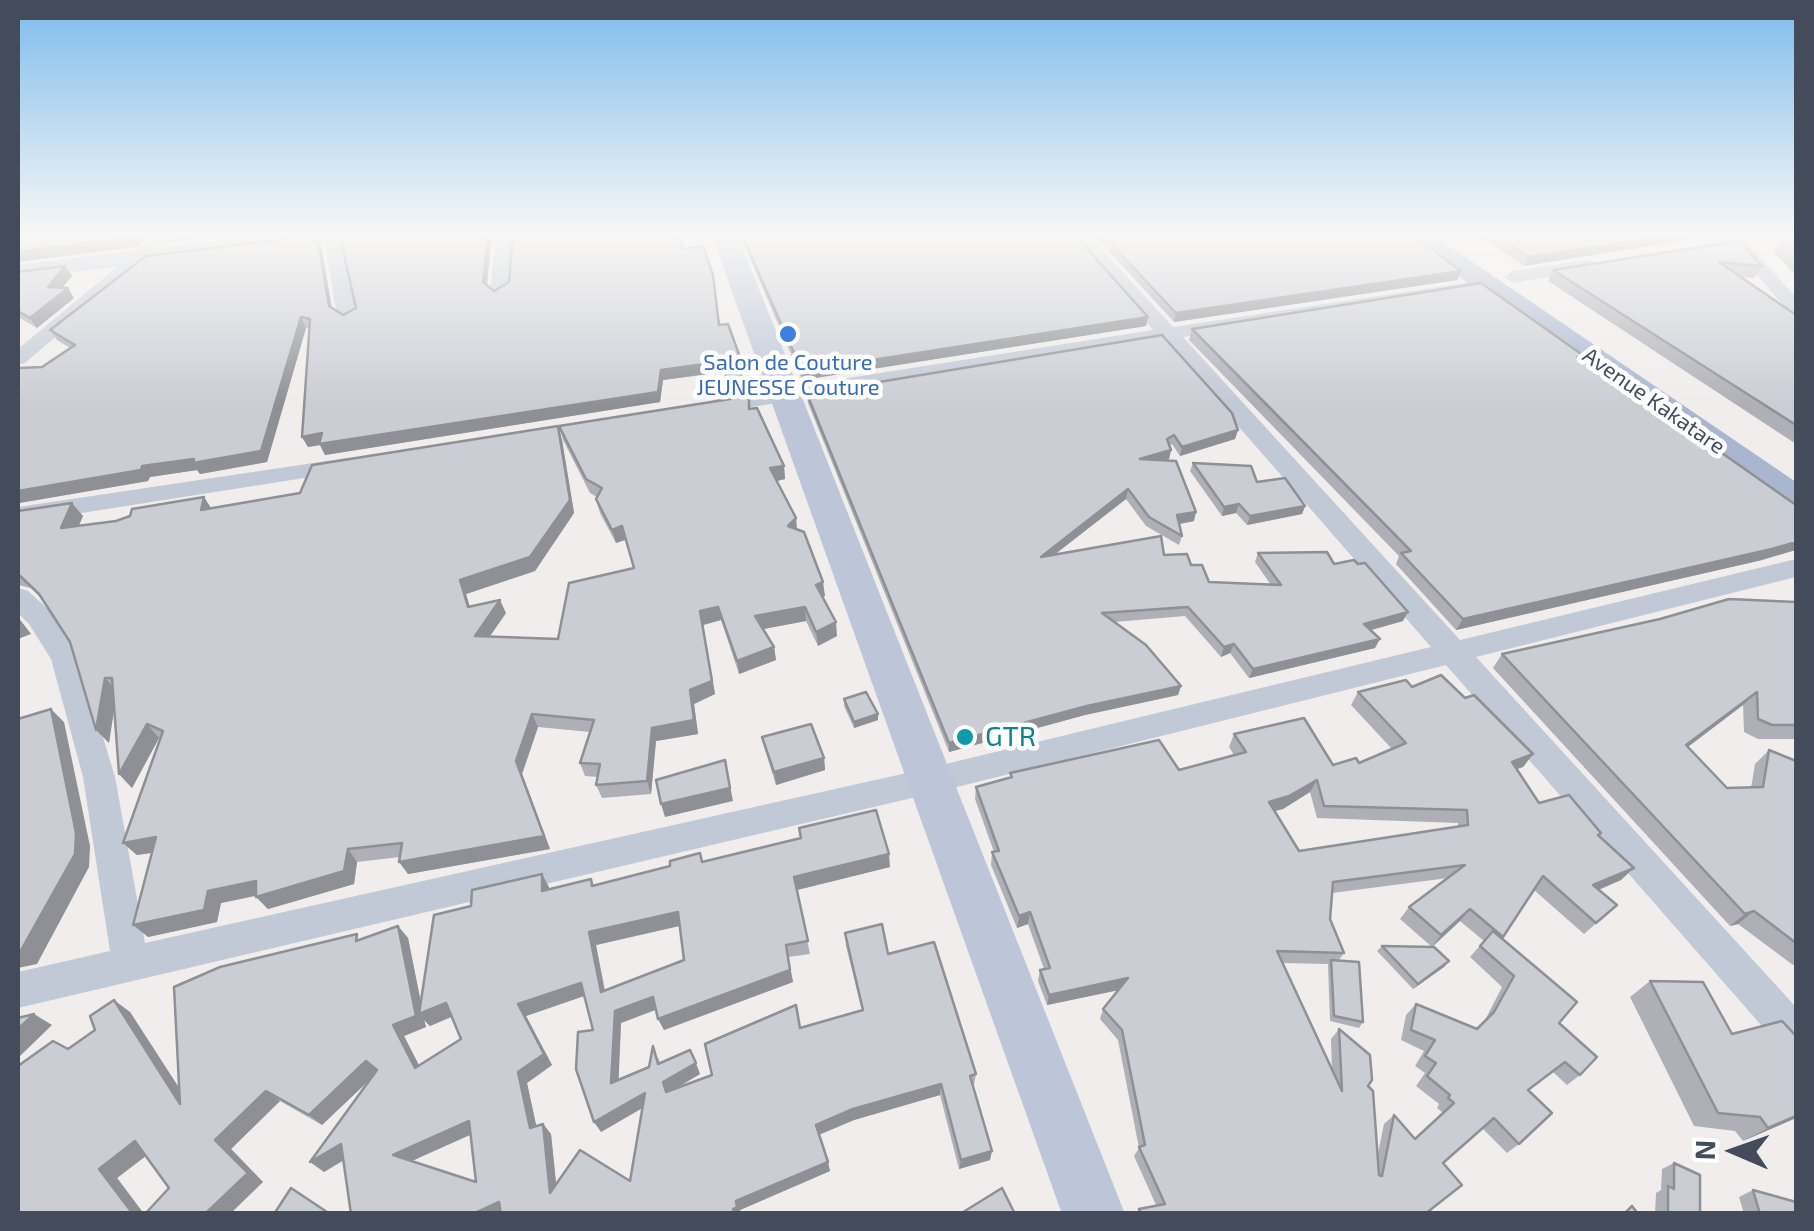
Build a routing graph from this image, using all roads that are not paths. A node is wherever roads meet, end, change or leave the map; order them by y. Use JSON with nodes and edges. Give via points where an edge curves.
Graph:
{"nodes":[{"id":1,"x":100,"y":290,"type":"edge"},
{"id":2,"x":341,"y":290,"type":"edge"},
{"id":3,"x":746,"y":290,"type":"edge"},
{"id":4,"x":1130,"y":290,"type":"edge"},
{"id":5,"x":1432,"y":290,"type":"edge"},
{"id":6,"x":1512,"y":290,"type":"edge"},
{"id":7,"x":1515,"y":290,"type":"edge"},
{"id":8,"x":347,"y":316,"type":"edge"},
{"id":9,"x":1167,"y":332,"type":"junction"},
{"id":10,"x":18,"y":359,"type":"edge"},
{"id":11,"x":786,"y":395,"type":"junction"},
{"id":12,"x":689,"y":410,"type":"edge"},
{"id":13,"x":379,"y":460,"type":"edge"},
{"id":14,"x":1796,"y":468,"type":"edge"},
{"id":15,"x":1796,"y":500,"type":"edge"},
{"id":16,"x":18,"y":515,"type":"edge"},
{"id":17,"x":1796,"y":568,"type":"edge"},
{"id":18,"x":18,"y":598,"type":"edge"},
{"id":19,"x":1448,"y":650,"type":"junction"},
{"id":20,"x":929,"y":781,"type":"junction"},
{"id":21,"x":131,"y":965,"type":"junction"},
{"id":22,"x":18,"y":990,"type":"edge"},
{"id":23,"x":1796,"y":1035,"type":"edge"},
{"id":24,"x":1094,"y":1214,"type":"edge"}],
"edges":[{"from":1,"to":10,"type":"street"},
{"from":2,"to":8,"type":"street"},
{"from":3,"to":11,"type":"main road"},
{"from":4,"to":9,"type":"street"},
{"from":5,"to":9,"type":"street"},
{"from":6,"to":15,"type":"main road","name":"Avenue Kakatare"},
{"from":7,"to":14,"type":"main road","name":"Avenue Kakatare"},
{"from":9,"to":11,"type":"street"},
{"from":9,"to":19,"type":"street"},
{"from":11,"to":12,"type":"street"},
{"from":11,"to":20,"type":"main road"},
{"from":13,"to":16,"type":"street"},
{"from":17,"to":19,"type":"street"},
{"from":18,"to":21,"type":"street","via":[[65,658],[98,777]]},
{"from":19,"to":20,"type":"street"},
{"from":19,"to":23,"type":"street"},
{"from":20,"to":21,"type":"street"},
{"from":20,"to":24,"type":"main road"},
{"from":21,"to":22,"type":"street"}]}
